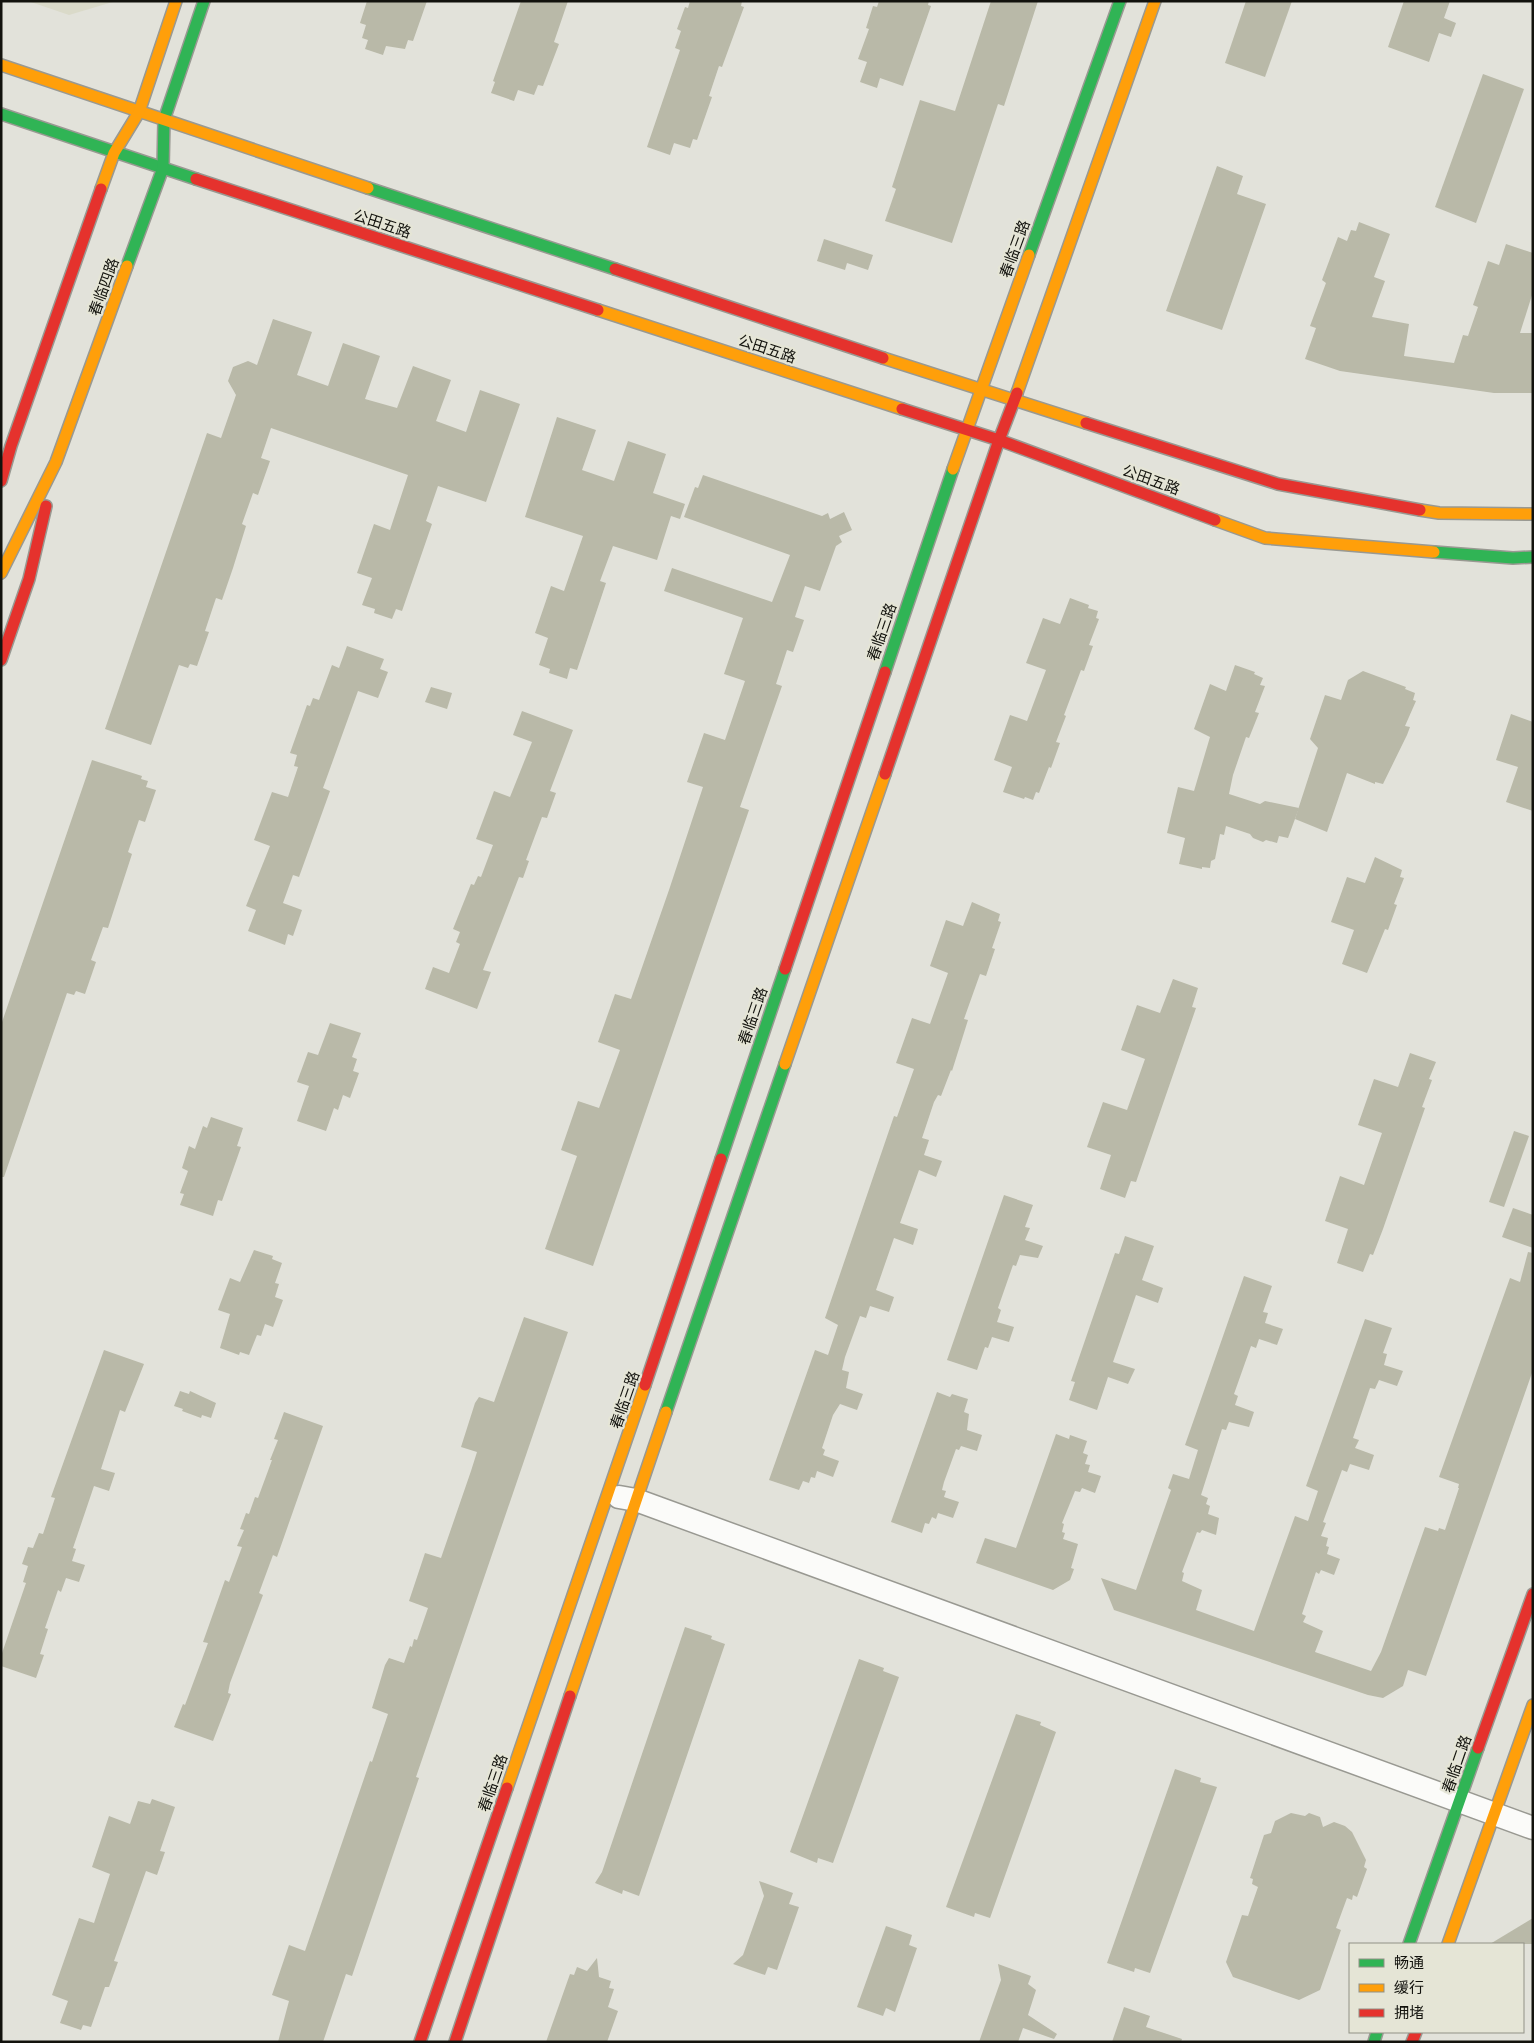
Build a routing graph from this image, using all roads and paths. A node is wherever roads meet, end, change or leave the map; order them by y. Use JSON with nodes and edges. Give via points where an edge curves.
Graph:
{"nodes":[{"id":1,"x":176,"y":1,"type":"edge"},
{"id":2,"x":204,"y":1,"type":"edge"},
{"id":3,"x":1120,"y":1,"type":"edge"},
{"id":4,"x":1155,"y":1,"type":"edge"},
{"id":5,"x":1,"y":65,"type":"edge"},
{"id":6,"x":139,"y":112,"type":"junction"},
{"id":7,"x":1,"y":114,"type":"edge"},
{"id":8,"x":164,"y":120,"type":"junction"},
{"id":9,"x":114,"y":152,"type":"junction"},
{"id":10,"x":163,"y":168,"type":"junction"},
{"id":11,"x":980,"y":390,"type":"junction"},
{"id":12,"x":1015,"y":400,"type":"junction"},
{"id":13,"x":966,"y":430,"type":"junction"},
{"id":14,"x":999,"y":440,"type":"junction"},
{"id":15,"x":11,"y":446,"type":"junction"},
{"id":16,"x":56,"y":462,"type":"junction"},
{"id":17,"x":1,"y":466,"type":"edge"},
{"id":18,"x":1,"y":482,"type":"edge"},
{"id":19,"x":1533,"y":514,"type":"edge"},
{"id":20,"x":1533,"y":557,"type":"edge"},
{"id":21,"x":1,"y":573,"type":"edge"},
{"id":22,"x":1,"y":660,"type":"edge"},
{"id":23,"x":608,"y":1495,"type":"junction"},
{"id":24,"x":636,"y":1500,"type":"junction"},
{"id":25,"x":1533,"y":1594,"type":"edge"},
{"id":26,"x":1533,"y":1704,"type":"edge"},
{"id":27,"x":1460,"y":1802,"type":"junction"},
{"id":28,"x":1496,"y":1815,"type":"junction"},
{"id":29,"x":1533,"y":1828,"type":"edge"},
{"id":30,"x":1409,"y":1943,"type":"edge"},
{"id":31,"x":1448,"y":1943,"type":"edge"},
{"id":32,"x":420,"y":2042,"type":"edge"},
{"id":33,"x":456,"y":2042,"type":"edge"}],
"edges":[{"from":1,"to":6,"type":"street"},
{"from":2,"to":8,"type":"street","name":"春临四路"},
{"from":3,"to":11,"type":"street","name":"春临三路"},
{"from":4,"to":12,"type":"street"},
{"from":5,"to":6,"type":"street","name":"公田五路"},
{"from":6,"to":8,"type":"street","name":"公田五路"},
{"from":6,"to":9,"type":"street"},
{"from":7,"to":9,"type":"street","name":"公田五路"},
{"from":8,"to":10,"type":"street","name":"春临四路"},
{"from":8,"to":11,"type":"street","name":"公田五路"},
{"from":9,"to":10,"type":"street","name":"公田五路"},
{"from":9,"to":15,"type":"street"},
{"from":10,"to":13,"type":"street","name":"公田五路"},
{"from":10,"to":16,"type":"street","name":"春临四路"},
{"from":11,"to":12,"type":"street","name":"公田五路"},
{"from":11,"to":13,"type":"street","name":"春临三路"},
{"from":12,"to":14,"type":"street"},
{"from":12,"to":19,"type":"street","name":"公田五路","via":[[1278,484],[1439,513]]},
{"from":13,"to":14,"type":"street","name":"公田五路"},
{"from":13,"to":23,"type":"street","name":"春临三路"},
{"from":14,"to":20,"type":"street","name":"公田五路","via":[[1265,538]]},
{"from":14,"to":24,"type":"street"},
{"from":15,"to":17,"type":"street"},
{"from":15,"to":18,"type":"street"},
{"from":16,"to":21,"type":"street","name":"春临四路"},
{"from":16,"to":22,"type":"street","via":[[29,579]]},
{"from":23,"to":24,"type":"street"},
{"from":23,"to":32,"type":"street","name":"春临三路"},
{"from":24,"to":27,"type":"street"},
{"from":24,"to":33,"type":"street"},
{"from":25,"to":27,"type":"street","name":"春临二路"},
{"from":26,"to":28,"type":"street"},
{"from":27,"to":28,"type":"street"},
{"from":27,"to":30,"type":"street","name":"春临二路"},
{"from":28,"to":29,"type":"street"},
{"from":28,"to":31,"type":"street"}]}
